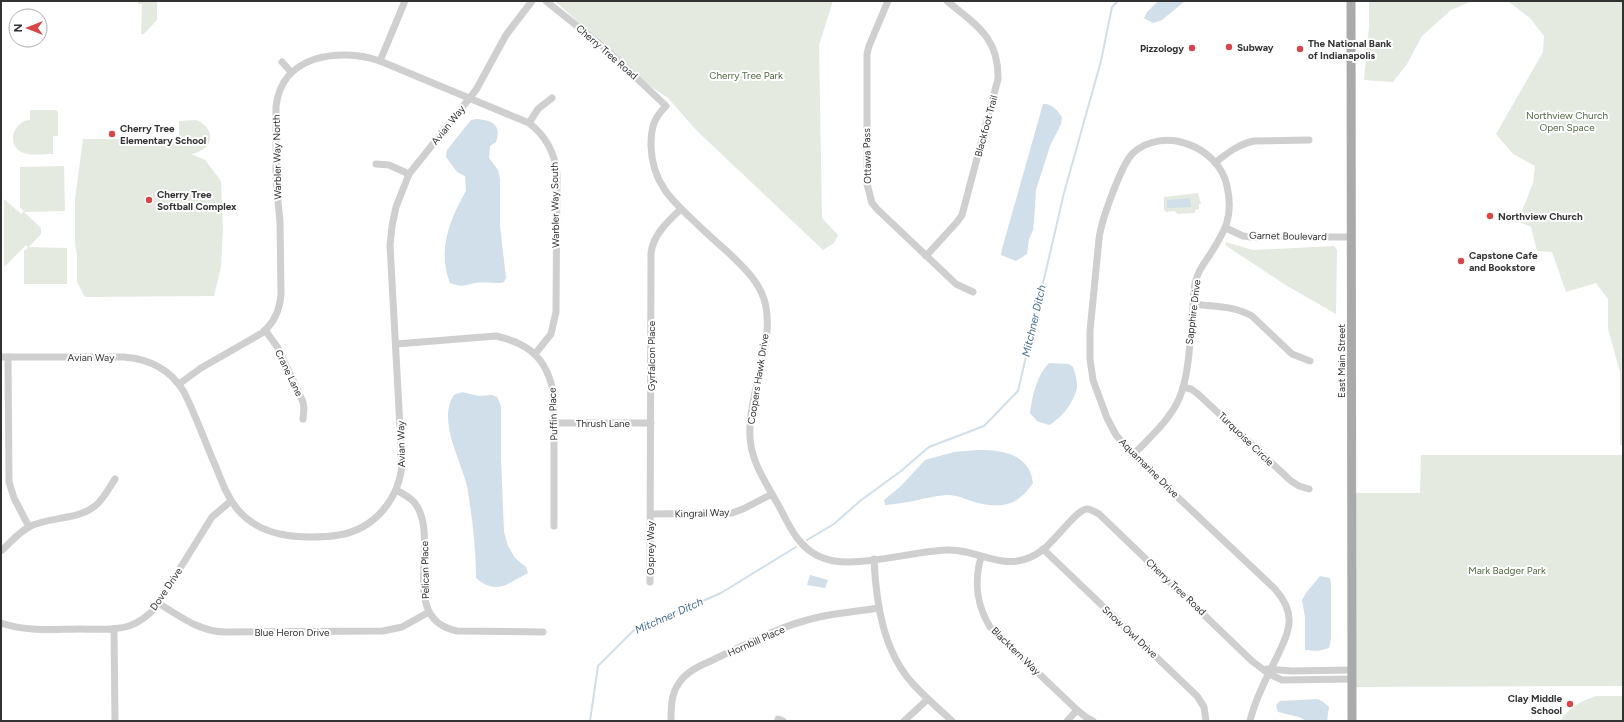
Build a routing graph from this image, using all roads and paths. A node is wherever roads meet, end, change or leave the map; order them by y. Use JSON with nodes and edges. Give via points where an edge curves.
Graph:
{"nodes":[{"id":1,"x":405,"y":1,"type":"edge"},
{"id":2,"x":532,"y":1,"type":"edge"},
{"id":3,"x":546,"y":1,"type":"edge"},
{"id":4,"x":888,"y":1,"type":"edge"},
{"id":5,"x":947,"y":1,"type":"edge"},
{"id":6,"x":1351,"y":1,"type":"edge"},
{"id":7,"x":380,"y":61,"type":"junction"},
{"id":8,"x":282,"y":62,"type":"dead end"},
{"id":9,"x":292,"y":72,"type":"junction"},
{"id":10,"x":552,"y":98,"type":"dead end"},
{"id":11,"x":470,"y":99,"type":"junction"},
{"id":12,"x":666,"y":106,"type":"joint"},
{"id":13,"x":529,"y":123,"type":"junction"},
{"id":14,"x":1309,"y":140,"type":"dead end"},
{"id":15,"x":1215,"y":163,"type":"junction"},
{"id":16,"x":376,"y":164,"type":"dead end"},
{"id":17,"x":409,"y":174,"type":"junction"},
{"id":18,"x":681,"y":209,"type":"junction"},
{"id":19,"x":1226,"y":228,"type":"junction"},
{"id":20,"x":1351,"y":237,"type":"junction"},
{"id":21,"x":926,"y":256,"type":"junction"},
{"id":22,"x":973,"y":292,"type":"dead end"},
{"id":23,"x":1193,"y":304,"type":"junction"},
{"id":24,"x":265,"y":330,"type":"junction"},
{"id":25,"x":396,"y":344,"type":"junction"},
{"id":26,"x":535,"y":354,"type":"junction"},
{"id":27,"x":5,"y":357,"type":"edge"},
{"id":28,"x":1310,"y":361,"type":"dead end"},
{"id":29,"x":179,"y":384,"type":"junction"},
{"id":30,"x":1183,"y":387,"type":"junction"},
{"id":31,"x":303,"y":419,"type":"dead end"},
{"id":32,"x":554,"y":423,"type":"junction"},
{"id":33,"x":651,"y":423,"type":"junction"},
{"id":34,"x":1133,"y":455,"type":"junction"},
{"id":35,"x":115,"y":479,"type":"dead end"},
{"id":36,"x":1309,"y":489,"type":"dead end"},
{"id":37,"x":396,"y":490,"type":"junction"},
{"id":38,"x":772,"y":494,"type":"junction"},
{"id":39,"x":231,"y":501,"type":"junction"},
{"id":40,"x":1086,"y":509,"type":"joint"},
{"id":41,"x":650,"y":514,"type":"junction"},
{"id":42,"x":554,"y":526,"type":"dead end"},
{"id":43,"x":29,"y":527,"type":"junction"},
{"id":44,"x":1043,"y":549,"type":"junction"},
{"id":45,"x":1,"y":551,"type":"edge"},
{"id":46,"x":981,"y":557,"type":"junction"},
{"id":47,"x":874,"y":559,"type":"junction"},
{"id":48,"x":650,"y":582,"type":"dead end"},
{"id":49,"x":158,"y":603,"type":"junction"},
{"id":50,"x":879,"y":608,"type":"junction"},
{"id":51,"x":429,"y":612,"type":"junction"},
{"id":52,"x":1,"y":622,"type":"edge"},
{"id":53,"x":114,"y":629,"type":"junction"},
{"id":54,"x":543,"y":632,"type":"dead end"},
{"id":55,"x":1270,"y":672,"type":"junction"},
{"id":56,"x":1352,"y":674,"type":"junction"},
{"id":57,"x":928,"y":699,"type":"junction"},
{"id":58,"x":1077,"y":710,"type":"junction"},
{"id":59,"x":115,"y":721,"type":"edge"},
{"id":60,"x":671,"y":721,"type":"edge"},
{"id":61,"x":904,"y":721,"type":"edge"},
{"id":62,"x":952,"y":721,"type":"edge"},
{"id":63,"x":1067,"y":721,"type":"edge"},
{"id":64,"x":1093,"y":721,"type":"edge"},
{"id":65,"x":1206,"y":721,"type":"edge"},
{"id":66,"x":1250,"y":721,"type":"edge"},
{"id":67,"x":1352,"y":721,"type":"edge"}],
"edges":[{"from":1,"to":7,"type":"street"},
{"from":2,"to":11,"type":"street","name":"Avian Way","via":[[506,35]]},
{"from":3,"to":12,"type":"street","name":"Cherry Tree Road","via":[[607,50]]},
{"from":4,"to":21,"type":"street","name":"Ottawa Pass","via":[[868,46],[867,54],[867,184],[877,208]]},
{"from":5,"to":21,"type":"street","name":"Blackfoot Trail","via":[[991,42],[997,58],[998,79],[962,215]]},
{"from":6,"to":20,"type":"main road","name":"East Main Street"},
{"from":7,"to":9,"type":"street","name":"Warbler Way North","via":[[339,54],[309,62]]},
{"from":7,"to":11,"type":"street","name":"Warbler Way North"},
{"from":8,"to":9,"type":"street"},
{"from":9,"to":24,"type":"street","name":"Warbler Way North","via":[[283,83],[276,102],[276,181],[281,294],[275,316]]},
{"from":10,"to":13,"type":"street","via":[[538,109]]},
{"from":11,"to":13,"type":"street","name":"Warbler Way South"},
{"from":11,"to":17,"type":"street","name":"Avian Way"},
{"from":12,"to":18,"type":"street","name":"Coopers Hawk Drive","via":[[658,114],[651,131],[652,160],[665,192]]},
{"from":13,"to":26,"type":"street","name":"Warbler Way South","via":[[540,133],[552,151],[557,174],[556,312],[551,334]]},
{"from":14,"to":15,"type":"street","via":[[1247,142]]},
{"from":15,"to":19,"type":"street","name":"Sapphire Drive","via":[[1227,186],[1229,208]]},
{"from":15,"to":34,"type":"street","name":"Aquamarine Drive","via":[[1196,148],[1181,142],[1157,141],[1140,147],[1127,160],[1100,227],[1090,332],[1091,370],[1107,418],[1116,435]]},
{"from":16,"to":17,"type":"street"},
{"from":17,"to":25,"type":"street","name":"Avian Way","via":[[396,207],[391,235]]},
{"from":18,"to":33,"type":"street","name":"Gyrfalcon Place","via":[[659,233],[652,247]]},
{"from":18,"to":38,"type":"street","name":"Coopers Hawk Drive","via":[[749,272],[763,296],[767,312],[766,331],[750,421],[750,442],[757,468]]},
{"from":19,"to":20,"type":"street","name":"Garnet Boulevard","via":[[1251,237]]},
{"from":19,"to":23,"type":"street","name":"Sapphire Drive","via":[[1198,273]]},
{"from":20,"to":56,"type":"main road","name":"East Main Street"},
{"from":21,"to":22,"type":"street","name":"Ottawa Pass","via":[[956,284]]},
{"from":23,"to":28,"type":"street","via":[[1234,308],[1246,313],[1292,354]]},
{"from":23,"to":30,"type":"street","name":"Sapphire Drive"},
{"from":24,"to":29,"type":"street","name":"Warbler Way North"},
{"from":24,"to":31,"type":"street","name":"Crane Lane","via":[[278,348],[303,402]]},
{"from":25,"to":26,"type":"street","name":"Puffin Place","via":[[496,336],[522,344]]},
{"from":25,"to":37,"type":"street","name":"Avian Way","via":[[403,458]]},
{"from":26,"to":32,"type":"street","name":"Puffin Place","via":[[546,367],[551,380]]},
{"from":27,"to":29,"type":"street","name":"Avian Way","via":[[135,358],[158,366]]},
{"from":27,"to":43,"type":"street","via":[[9,482]]},
{"from":29,"to":39,"type":"street","name":"Avian Way"},
{"from":30,"to":34,"type":"street","name":"Sapphire Drive","via":[[1168,417]]},
{"from":30,"to":36,"type":"street","name":"Turquoise Circle","via":[[1198,394],[1291,481]]},
{"from":32,"to":33,"type":"street","name":"Thrush Lane"},
{"from":32,"to":42,"type":"street","name":"Puffin Place"},
{"from":33,"to":41,"type":"street","name":"Gyrfalcon Place"},
{"from":34,"to":55,"type":"street","name":"Aquamarine Drive","via":[[1282,598],[1288,612],[1288,631]]},
{"from":35,"to":43,"type":"street","via":[[98,504],[89,510]]},
{"from":37,"to":39,"type":"street","name":"Avian Way","via":[[384,509],[372,521],[354,531],[333,536],[291,537],[269,532],[250,521]]},
{"from":37,"to":51,"type":"street","name":"Pelican Place","via":[[412,501],[422,518],[423,592]]},
{"from":38,"to":41,"type":"street","name":"Kingrail Way","via":[[732,513]]},
{"from":38,"to":47,"type":"street","name":"Coopers Hawk Drive","via":[[793,532],[802,545],[813,554],[837,562]]},
{"from":39,"to":49,"type":"street","name":"Dove Drive","via":[[210,520]]},
{"from":40,"to":44,"type":"street","name":"Coopers Hawk Drive"},
{"from":40,"to":55,"type":"street","name":"Cherry Tree Road","via":[[1098,514],[1252,661]]},
{"from":41,"to":48,"type":"street","name":"Osprey Way"},
{"from":43,"to":45,"type":"street"},
{"from":44,"to":46,"type":"street","name":"Coopers Hawk Drive","via":[[1017,561],[1006,562]]},
{"from":44,"to":65,"type":"street","name":"Snow Owl Drive","via":[[1197,696],[1204,707]]},
{"from":46,"to":47,"type":"street","name":"Coopers Hawk Drive","via":[[949,550]]},
{"from":46,"to":58,"type":"street","name":"Blacktern Way","via":[[976,584],[978,601],[990,627]]},
{"from":47,"to":50,"type":"street"},
{"from":49,"to":51,"type":"street","name":"Blue Heron Drive","via":[[196,626],[224,632],[383,631],[402,627]]},
{"from":49,"to":53,"type":"street","name":"Dove Drive","via":[[142,619]]},
{"from":50,"to":57,"type":"street","via":[[884,629],[898,662],[913,684]]},
{"from":50,"to":60,"type":"street","name":"Hornbill Place","via":[[799,622],[762,636],[690,671],[675,688]]},
{"from":51,"to":54,"type":"street","name":"Pelican Place","via":[[439,623],[457,631]]},
{"from":52,"to":53,"type":"street","name":"Dove Drive","via":[[29,629]]},
{"from":53,"to":59,"type":"street"},
{"from":55,"to":56,"type":"street","name":"Cherry Tree Road","via":[[1282,680]]},
{"from":55,"to":66,"type":"street","name":"Aquamarine Drive"},
{"from":56,"to":67,"type":"main road","name":"East Main Street"},
{"from":57,"to":61,"type":"street"},
{"from":57,"to":62,"type":"street"},
{"from":58,"to":63,"type":"street"},
{"from":58,"to":64,"type":"street","name":"Blacktern Way"}]}
